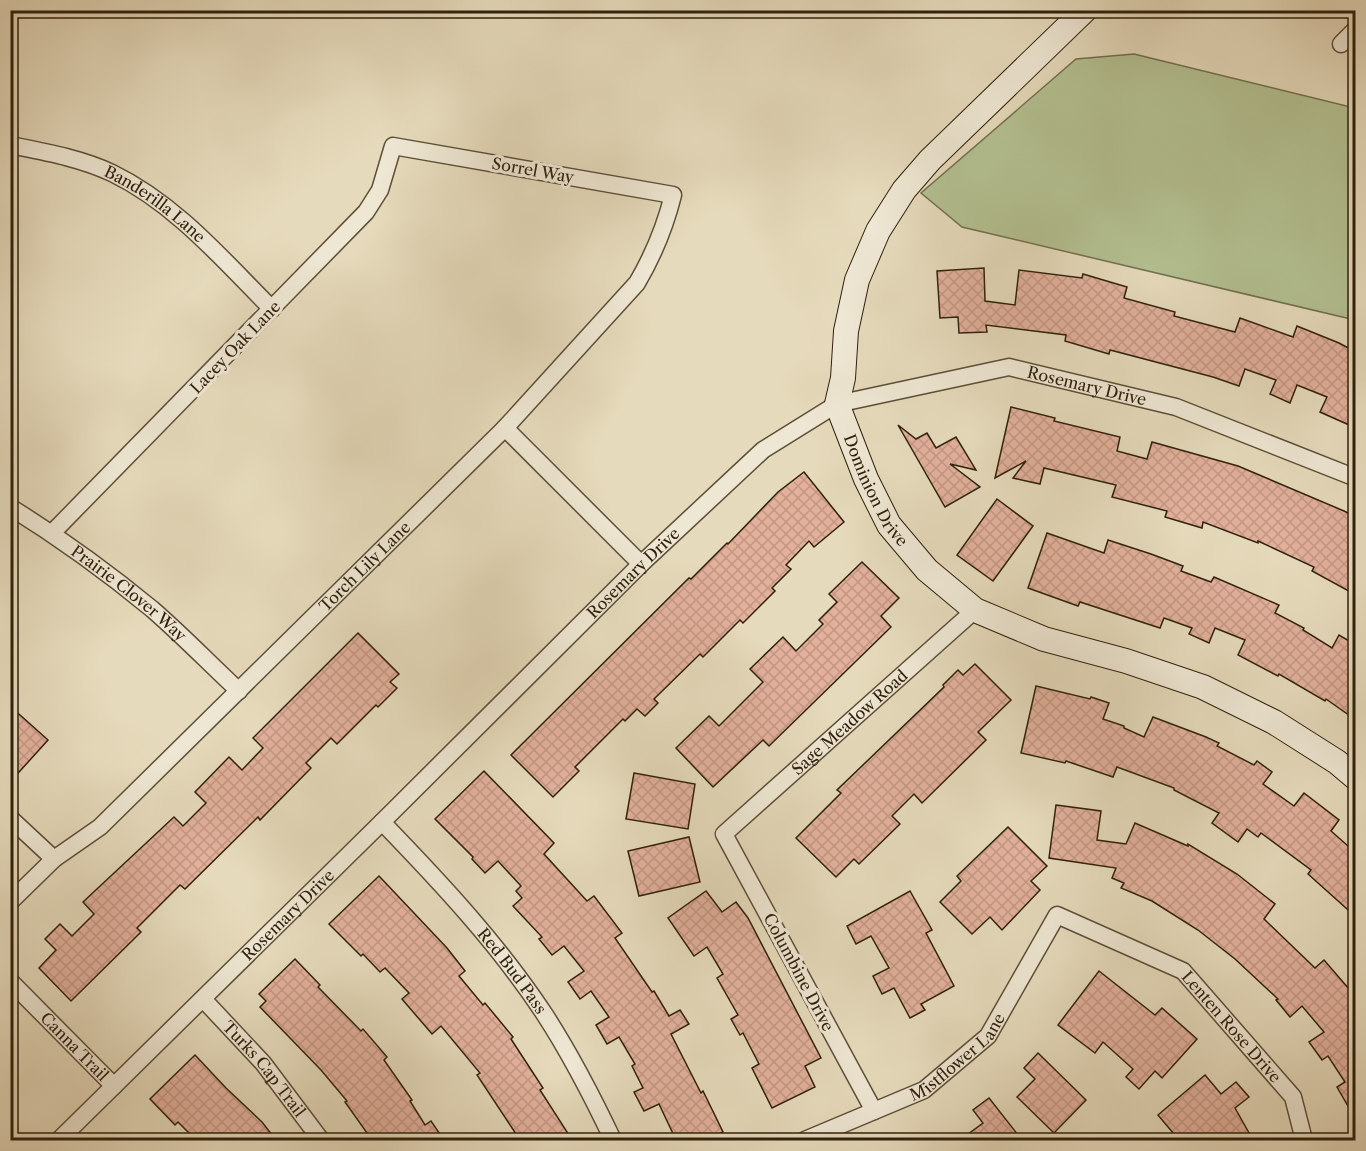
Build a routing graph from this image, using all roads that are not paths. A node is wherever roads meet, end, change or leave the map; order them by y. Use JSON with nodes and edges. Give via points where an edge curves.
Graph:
{"nodes":[{"id":1,"x":1085,"y":10,"type":"edge"},
{"id":2,"x":1356,"y":29,"type":"edge"},
{"id":3,"x":1341,"y":44,"type":"dead end"},
{"id":4,"x":10,"y":145,"type":"edge"},
{"id":5,"x":393,"y":146,"type":"joint"},
{"id":6,"x":673,"y":195,"type":"joint"},
{"id":7,"x":272,"y":309,"type":"junction"},
{"id":8,"x":837,"y":404,"type":"junction"},
{"id":9,"x":505,"y":428,"type":"junction"},
{"id":10,"x":1356,"y":478,"type":"edge"},
{"id":11,"x":10,"y":507,"type":"edge"},
{"id":12,"x":52,"y":533,"type":"junction"},
{"id":13,"x":640,"y":564,"type":"junction"},
{"id":14,"x":975,"y":610,"type":"junction"},
{"id":15,"x":239,"y":691,"type":"junction"},
{"id":16,"x":1356,"y":778,"type":"edge"},
{"id":17,"x":10,"y":818,"type":"edge"},
{"id":18,"x":382,"y":822,"type":"junction"},
{"id":19,"x":724,"y":834,"type":"joint"},
{"id":20,"x":54,"y":859,"type":"junction"},
{"id":21,"x":10,"y":902,"type":"edge"},
{"id":22,"x":1058,"y":915,"type":"joint"},
{"id":23,"x":10,"y":981,"type":"edge"},
{"id":24,"x":203,"y":999,"type":"junction"},
{"id":25,"x":114,"y":1086,"type":"junction"},
{"id":26,"x":874,"y":1111,"type":"junction"},
{"id":27,"x":59,"y":1140,"type":"edge"},
{"id":28,"x":321,"y":1140,"type":"edge"},
{"id":29,"x":613,"y":1140,"type":"edge"},
{"id":30,"x":805,"y":1140,"type":"edge"},
{"id":31,"x":1304,"y":1140,"type":"edge"}],
"edges":[{"from":1,"to":8,"type":"street","via":[[930,160],[904,190],[878,231],[857,280]]},
{"from":2,"to":3,"type":"street"},
{"from":4,"to":7,"type":"street","name":"Banderilla Lane","via":[[75,159],[146,192],[178,217]]},
{"from":5,"to":6,"type":"street","name":"Sorrel Way"},
{"from":5,"to":7,"type":"street","name":"Lacey Oak Lane","via":[[380,190],[366,212]]},
{"from":6,"to":9,"type":"street","name":"Torch Lily Lane","via":[[664,230],[637,283]]},
{"from":7,"to":12,"type":"street","name":"Lacey Oak Lane"},
{"from":8,"to":10,"type":"street","name":"Rosemary Drive","via":[[1009,367],[1176,407]]},
{"from":8,"to":13,"type":"street","name":"Rosemary Drive","via":[[763,450]]},
{"from":8,"to":14,"type":"street","name":"Dominion Drive","via":[[889,525],[927,570]]},
{"from":9,"to":13,"type":"street"},
{"from":9,"to":15,"type":"street","name":"Torch Lily Lane"},
{"from":11,"to":12,"type":"street","name":"Prairie Clover Way"},
{"from":12,"to":15,"type":"street","name":"Prairie Clover Way","via":[[153,611]]},
{"from":13,"to":18,"type":"street","name":"Rosemary Drive"},
{"from":14,"to":16,"type":"street","name":"Dominion Drive","via":[[1044,639],[1203,687],[1274,722]]},
{"from":14,"to":19,"type":"street","name":"Sage Meadow Road"},
{"from":15,"to":20,"type":"street","name":"Torch Lily Lane","via":[[100,827]]},
{"from":17,"to":20,"type":"street"},
{"from":18,"to":24,"type":"street","name":"Rosemary Drive"},
{"from":18,"to":29,"type":"street","name":"Red Bud Pass","via":[[484,933],[539,1006]]},
{"from":19,"to":26,"type":"street","name":"Columbine Drive"},
{"from":20,"to":21,"type":"street","name":"Torch Lily Lane"},
{"from":22,"to":26,"type":"street","name":"Mistflower Lane","via":[[988,1036],[924,1090]]},
{"from":22,"to":31,"type":"street","name":"Lenten Rose Drive","via":[[1183,971],[1293,1097]]},
{"from":23,"to":25,"type":"street","name":"Canna Trail"},
{"from":24,"to":25,"type":"street","name":"Rosemary Drive"},
{"from":24,"to":28,"type":"street","name":"Turks Cap Trail","via":[[263,1063]]},
{"from":25,"to":27,"type":"street","name":"Rosemary Drive"},
{"from":26,"to":30,"type":"street","name":"Mistflower Lane"}]}
